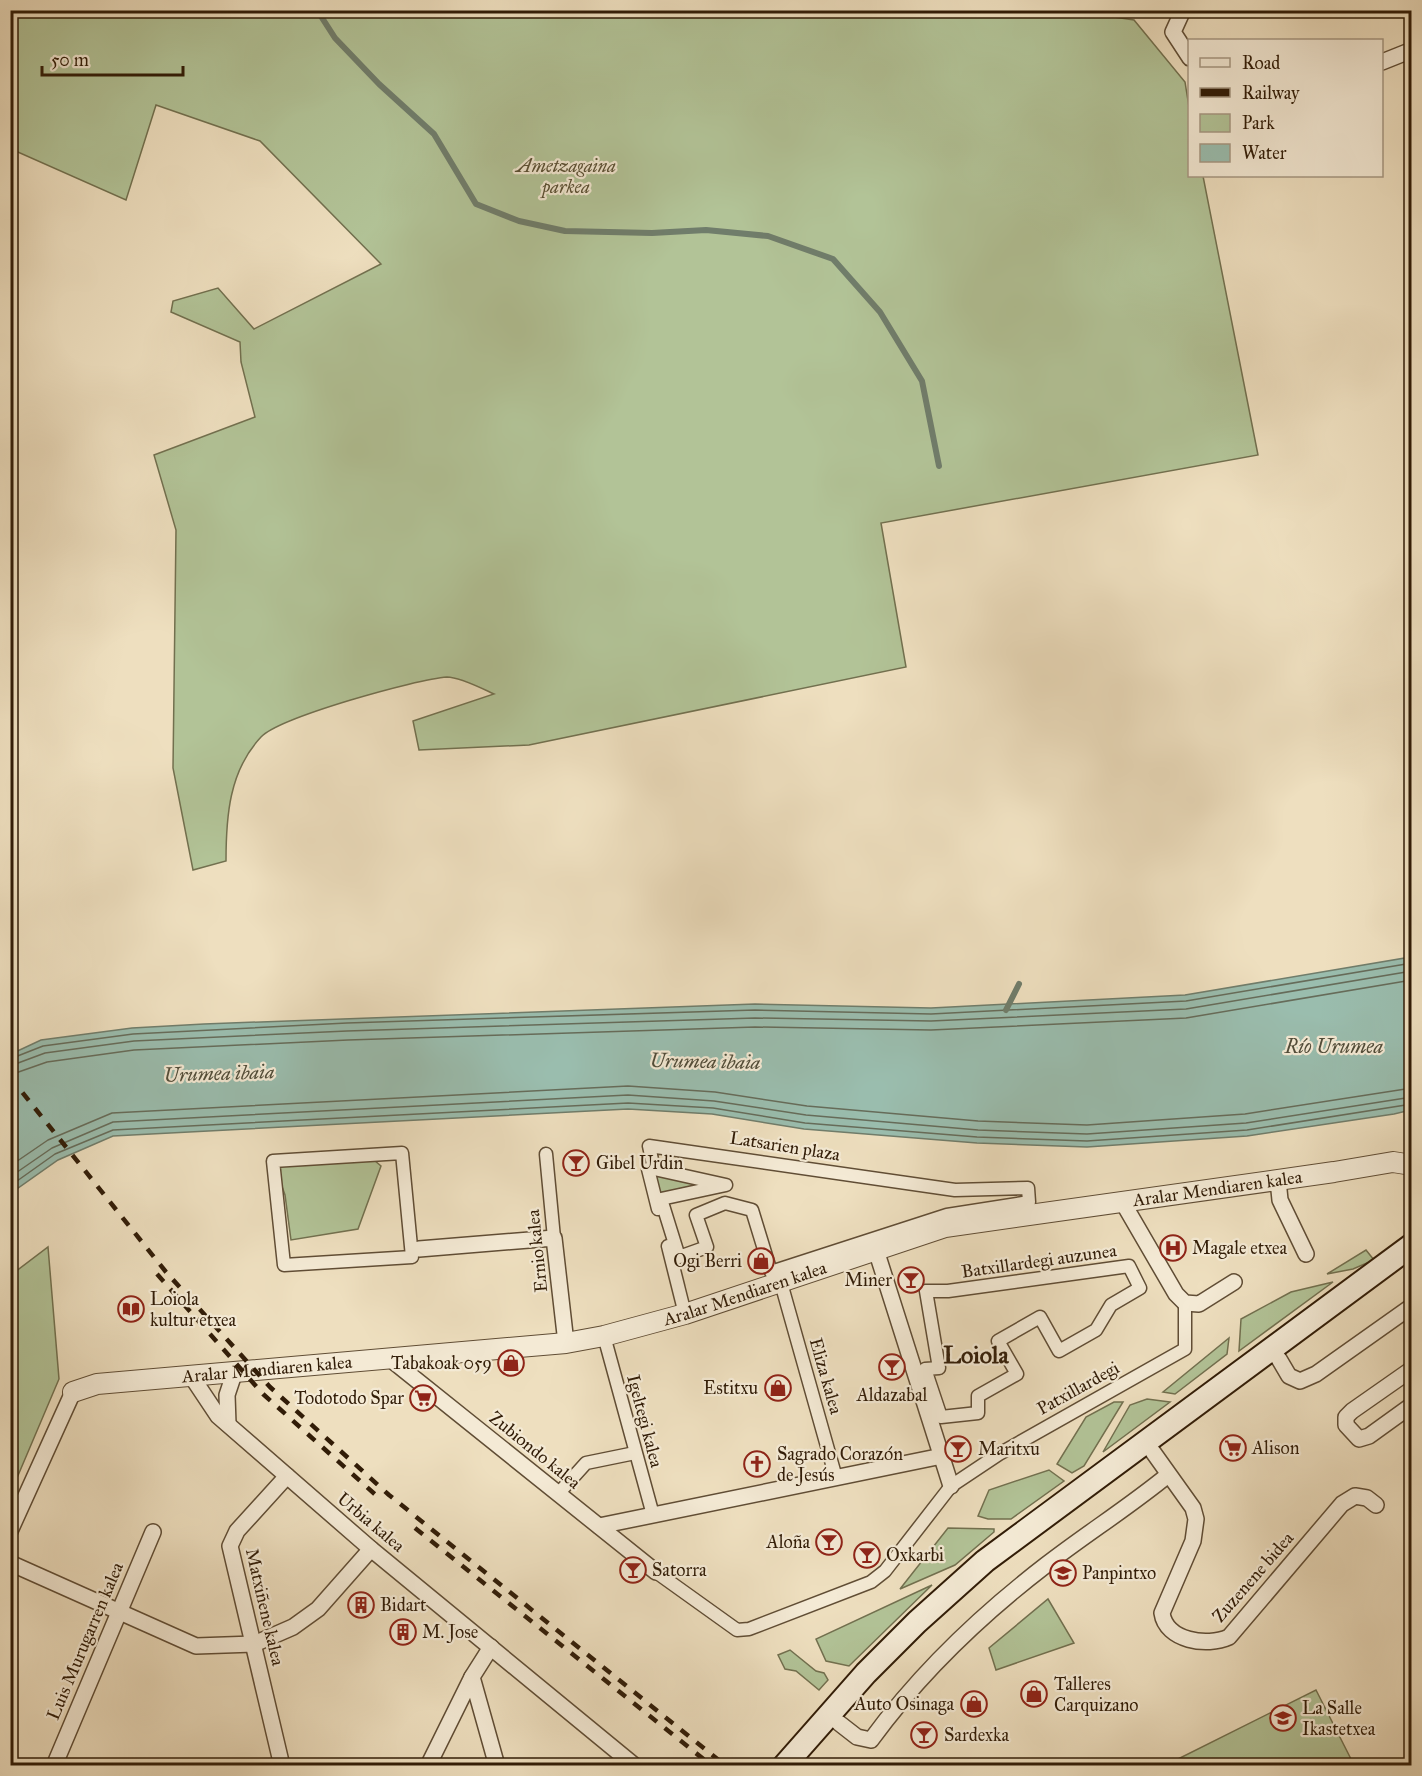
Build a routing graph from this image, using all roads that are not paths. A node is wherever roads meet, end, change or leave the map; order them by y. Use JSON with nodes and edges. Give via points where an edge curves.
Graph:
{"nodes":[{"id":1,"x":1183,"y":10,"type":"edge"},
{"id":2,"x":1412,"y":50,"type":"edge"},
{"id":3,"x":1188,"y":55,"type":"edge"},
{"id":4,"x":1383,"y":62,"type":"edge"},
{"id":5,"x":546,"y":1154,"type":"dead end"},
{"id":6,"x":273,"y":1161,"type":"joint"},
{"id":7,"x":1412,"y":1165,"type":"edge"},
{"id":8,"x":648,"y":1169,"type":"dead end"},
{"id":9,"x":1278,"y":1180,"type":"junction"},
{"id":10,"x":1122,"y":1201,"type":"junction"},
{"id":11,"x":554,"y":1238,"type":"junction"},
{"id":12,"x":1412,"y":1245,"type":"edge"},
{"id":13,"x":418,"y":1249,"type":"dead end"},
{"id":14,"x":876,"y":1250,"type":"junction"},
{"id":15,"x":1306,"y":1254,"type":"dead end"},
{"id":16,"x":1412,"y":1261,"type":"edge"},
{"id":17,"x":768,"y":1264,"type":"joint"},
{"id":18,"x":1234,"y":1282,"type":"dead end"},
{"id":19,"x":781,"y":1283,"type":"junction"},
{"id":20,"x":1185,"y":1303,"type":"junction"},
{"id":21,"x":1412,"y":1306,"type":"edge"},
{"id":22,"x":685,"y":1314,"type":"junction"},
{"id":23,"x":604,"y":1336,"type":"junction"},
{"id":24,"x":566,"y":1343,"type":"junction"},
{"id":25,"x":389,"y":1358,"type":"junction"},
{"id":26,"x":1279,"y":1359,"type":"junction"},
{"id":27,"x":1412,"y":1369,"type":"edge"},
{"id":28,"x":235,"y":1371,"type":"junction"},
{"id":29,"x":190,"y":1374,"type":"junction"},
{"id":30,"x":73,"y":1392,"type":"joint"},
{"id":31,"x":978,"y":1396,"type":"joint"},
{"id":32,"x":1412,"y":1405,"type":"edge"},
{"id":33,"x":228,"y":1424,"type":"junction"},
{"id":34,"x":1153,"y":1452,"type":"junction"},
{"id":35,"x":635,"y":1453,"type":"junction"},
{"id":36,"x":942,"y":1456,"type":"junction"},
{"id":37,"x":1168,"y":1475,"type":"junction"},
{"id":38,"x":287,"y":1476,"type":"junction"},
{"id":39,"x":836,"y":1478,"type":"junction"},
{"id":40,"x":951,"y":1486,"type":"junction"},
{"id":41,"x":558,"y":1494,"type":"junction"},
{"id":42,"x":1376,"y":1505,"type":"dead end"},
{"id":43,"x":653,"y":1515,"type":"junction"},
{"id":44,"x":599,"y":1526,"type":"junction"},
{"id":45,"x":10,"y":1531,"type":"edge"},
{"id":46,"x":153,"y":1532,"type":"dead end"},
{"id":47,"x":371,"y":1549,"type":"junction"},
{"id":48,"x":10,"y":1563,"type":"edge"},
{"id":49,"x":656,"y":1572,"type":"joint"},
{"id":50,"x":119,"y":1612,"type":"junction"},
{"id":51,"x":254,"y":1644,"type":"junction"},
{"id":52,"x":491,"y":1647,"type":"junction"},
{"id":53,"x":472,"y":1677,"type":"junction"},
{"id":54,"x":839,"y":1723,"type":"junction"},
{"id":55,"x":54,"y":1766,"type":"edge"},
{"id":56,"x":282,"y":1766,"type":"edge"},
{"id":57,"x":429,"y":1766,"type":"edge"},
{"id":58,"x":497,"y":1766,"type":"edge"},
{"id":59,"x":635,"y":1766,"type":"edge"},
{"id":60,"x":783,"y":1766,"type":"edge"},
{"id":61,"x":804,"y":1766,"type":"edge"}],
"edges":[{"from":1,"to":3,"type":"street","via":[[1173,32]]},
{"from":2,"to":4,"type":"street"},
{"from":5,"to":11,"type":"street","name":"Ernio kalea"},
{"from":6,"to":6,"type":"street","via":[[284,1265],[412,1257],[402,1153]]},
{"from":7,"to":9,"type":"street","name":"Aralar Mendiaren kalea","via":[[1393,1162]]},
{"from":8,"to":22,"type":"street"},
{"from":9,"to":10,"type":"street","name":"Aralar Mendiaren kalea"},
{"from":9,"to":15,"type":"street","via":[[1280,1200]]},
{"from":10,"to":14,"type":"street","name":"Aralar Mendiaren kalea","via":[[945,1227]]},
{"from":10,"to":20,"type":"street"},
{"from":11,"to":13,"type":"street"},
{"from":11,"to":24,"type":"street","name":"Ernio kalea"},
{"from":12,"to":60,"type":"main road","via":[[986,1561],[902,1636]]},
{"from":14,"to":19,"type":"street","name":"Aralar Mendiaren kalea"},
{"from":14,"to":36,"type":"street"},
{"from":16,"to":26,"type":"main road"},
{"from":17,"to":17,"type":"street","name":"Latsarien plaza","via":[[752,1210],[725,1203],[696,1215],[707,1247],[679,1257],[661,1199],[726,1185],[654,1169],[649,1146],[955,1190],[1028,1188],[1029,1202],[947,1215],[771,1272]]},
{"from":18,"to":20,"type":"street","via":[[1198,1304]]},
{"from":19,"to":22,"type":"street","name":"Aralar Mendiaren kalea"},
{"from":19,"to":39,"type":"street","name":"Eliza kalea"},
{"from":20,"to":40,"type":"street","name":"Patxillardegi","via":[[1185,1349],[999,1454]]},
{"from":21,"to":26,"type":"street","via":[[1316,1374],[1300,1381],[1289,1376]]},
{"from":22,"to":23,"type":"street","name":"Aralar Mendiaren kalea"},
{"from":23,"to":24,"type":"street","name":"Aralar Mendiaren kalea"},
{"from":23,"to":35,"type":"street","name":"Igeltegi kalea"},
{"from":24,"to":25,"type":"street","name":"Aralar Mendiaren kalea"},
{"from":25,"to":28,"type":"street","name":"Aralar Mendiaren kalea"},
{"from":25,"to":41,"type":"street","name":"Zubiondo kalea"},
{"from":26,"to":34,"type":"main road"},
{"from":27,"to":32,"type":"street","via":[[1346,1417],[1346,1425],[1359,1439],[1369,1436]]},
{"from":28,"to":29,"type":"street","name":"Aralar Mendiaren kalea"},
{"from":28,"to":33,"type":"street","via":[[227,1395]]},
{"from":29,"to":30,"type":"street","name":"Aralar Mendiaren kalea","via":[[97,1384]]},
{"from":29,"to":33,"type":"street","name":"Urbia kalea","via":[[218,1416]]},
{"from":30,"to":45,"type":"street"},
{"from":31,"to":31,"type":"street","name":"Batxillardegi auzunea","via":[[978,1413],[941,1417],[925,1369],[939,1368],[926,1291],[1129,1266],[1140,1288],[1111,1305],[1096,1330],[1059,1351],[1040,1317],[998,1341],[1017,1374]]},
{"from":33,"to":38,"type":"street","name":"Urbia kalea"},
{"from":34,"to":37,"type":"street"},
{"from":34,"to":54,"type":"main road","via":[[992,1571],[925,1631]]},
{"from":35,"to":41,"type":"street","via":[[586,1463]]},
{"from":35,"to":43,"type":"street","name":"Igeltegi kalea"},
{"from":36,"to":39,"type":"street"},
{"from":36,"to":40,"type":"street"},
{"from":37,"to":42,"type":"street","name":"Zuzenene bidea","via":[[1193,1508],[1196,1530],[1166,1599],[1163,1622],[1169,1630],[1203,1643],[1229,1637],[1342,1504],[1355,1496]]},
{"from":37,"to":54,"type":"street","via":[[1045,1566],[952,1646],[903,1698],[871,1740],[857,1737]]},
{"from":38,"to":47,"type":"street","name":"Urbia kalea"},
{"from":38,"to":51,"type":"street","name":"Matxiñene kalea","via":[[237,1531],[230,1546]]},
{"from":39,"to":43,"type":"street"},
{"from":40,"to":49,"type":"street","via":[[885,1571],[871,1582],[748,1629],[730,1628]]},
{"from":41,"to":44,"type":"street","name":"Zubiondo kalea"},
{"from":43,"to":44,"type":"street"},
{"from":44,"to":49,"type":"street","name":"Zubiondo kalea"},
{"from":46,"to":50,"type":"street","name":"Luis Murugarren kalea"},
{"from":47,"to":51,"type":"street","via":[[318,1610],[293,1627]]},
{"from":47,"to":52,"type":"street","name":"Urbia kalea"},
{"from":48,"to":50,"type":"street"},
{"from":50,"to":51,"type":"street","via":[[196,1646]]},
{"from":50,"to":55,"type":"street","name":"Luis Murugarren kalea"},
{"from":51,"to":56,"type":"street","name":"Matxiñene kalea"},
{"from":52,"to":53,"type":"street"},
{"from":52,"to":59,"type":"street","name":"Urbia kalea"},
{"from":53,"to":57,"type":"street"},
{"from":53,"to":58,"type":"street"},
{"from":54,"to":61,"type":"main road"}]}
